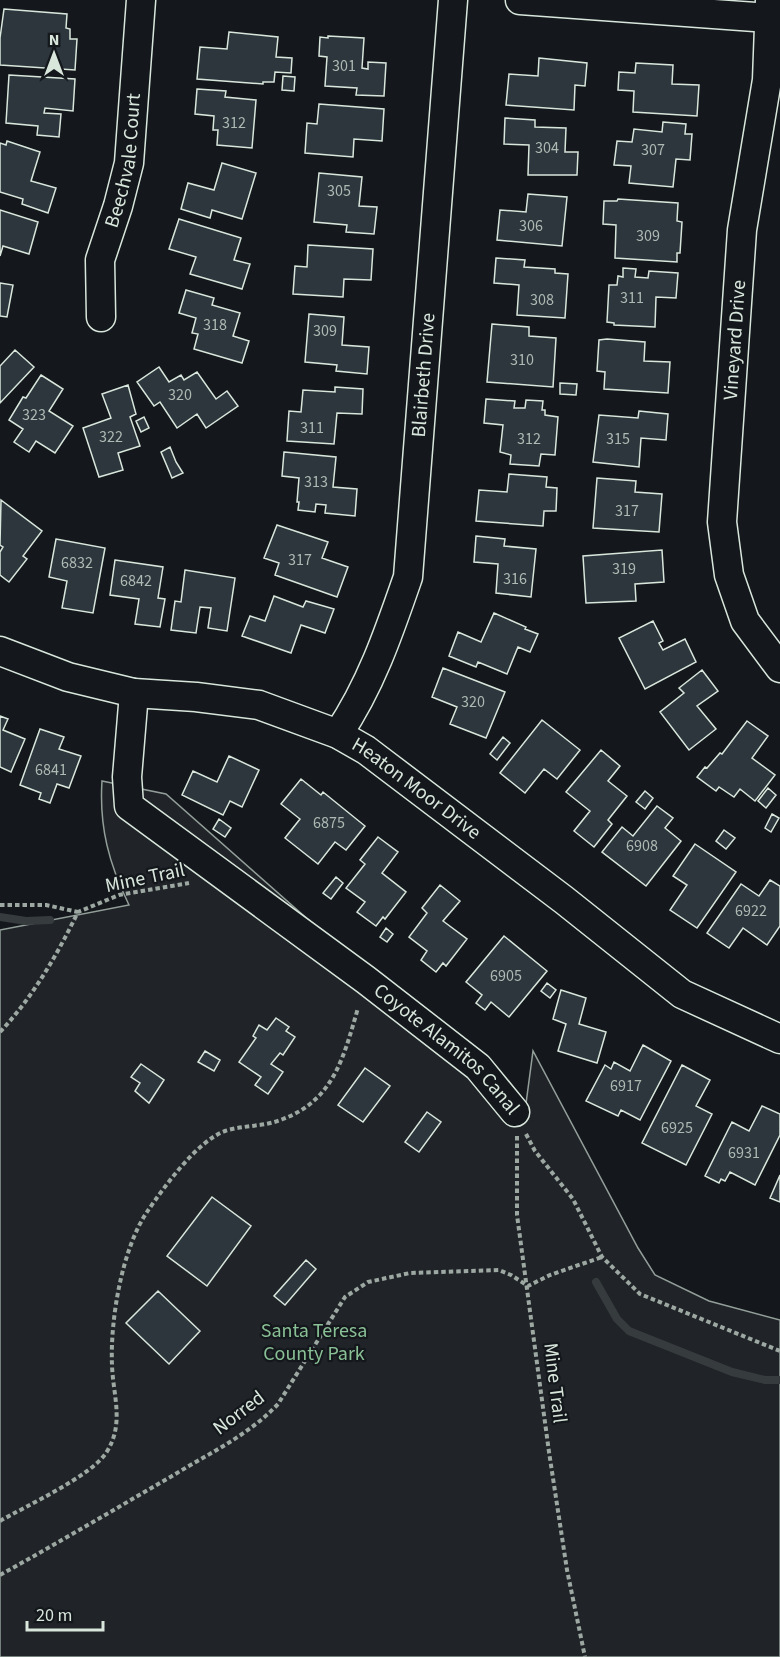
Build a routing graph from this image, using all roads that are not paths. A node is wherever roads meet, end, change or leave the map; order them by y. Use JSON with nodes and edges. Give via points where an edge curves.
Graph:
{"nodes":[{"id":1,"x":141,"y":0,"type":"edge"},
{"id":2,"x":453,"y":0,"type":"edge"},
{"id":3,"x":520,"y":0,"type":"edge"},
{"id":4,"x":770,"y":9,"type":"edge"},
{"id":5,"x":101,"y":317,"type":"dead end"},
{"id":6,"x":0,"y":651,"type":"edge"},
{"id":7,"x":780,"y":668,"type":"edge"},
{"id":8,"x":134,"y":693,"type":"junction"},
{"id":9,"x":338,"y":734,"type":"junction"},
{"id":10,"x":780,"y":1040,"type":"edge"},
{"id":11,"x":515,"y":1112,"type":"road end"}],
"edges":[{"from":1,"to":5,"type":"street","name":"Beechvale Court","via":[[129,163],[100,260]]},
{"from":2,"to":9,"type":"street","name":"Blairbeth Drive","via":[[408,577],[383,649],[358,704]]},
{"from":3,"to":4,"type":"street"},
{"from":4,"to":7,"type":"street","name":"Vineyard Drive","via":[[767,80],[742,230],[722,522],[729,575],[745,621]]},
{"from":6,"to":8,"type":"street","name":"Heaton Moor Drive","via":[[68,677]]},
{"from":8,"to":9,"type":"street","name":"Heaton Moor Drive","via":[[259,705]]},
{"from":8,"to":11,"type":"street","name":"Coyote Alamitos Canal","via":[[127,777],[129,806],[478,1067]]},
{"from":9,"to":10,"type":"street","name":"Heaton Moor Drive","via":[[366,750],[682,994]]}]}
